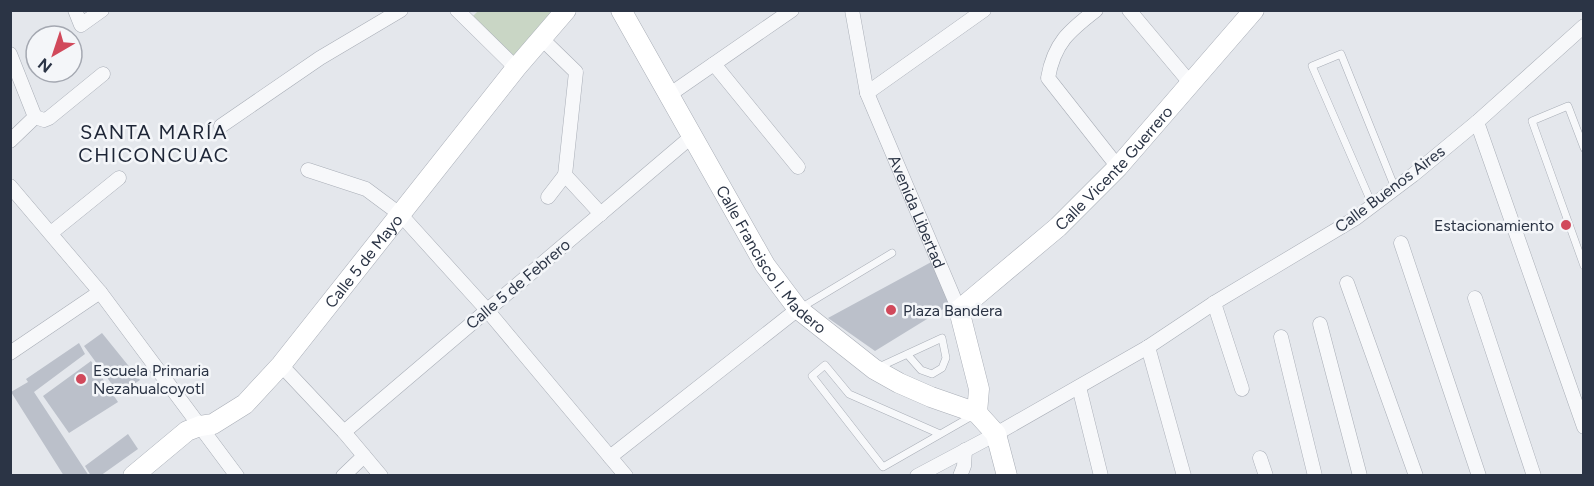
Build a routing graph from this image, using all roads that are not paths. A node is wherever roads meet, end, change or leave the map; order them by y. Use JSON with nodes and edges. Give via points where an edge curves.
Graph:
{"nodes":[{"id":1,"x":75,"y":10,"type":"edge"},
{"id":2,"x":102,"y":10,"type":"edge"},
{"id":3,"x":401,"y":10,"type":"edge"},
{"id":4,"x":457,"y":10,"type":"edge"},
{"id":5,"x":566,"y":10,"type":"edge"},
{"id":6,"x":621,"y":10,"type":"edge"},
{"id":7,"x":792,"y":10,"type":"edge"},
{"id":8,"x":852,"y":10,"type":"edge"},
{"id":9,"x":984,"y":10,"type":"edge"},
{"id":10,"x":1096,"y":10,"type":"edge"},
{"id":11,"x":1129,"y":10,"type":"edge"},
{"id":12,"x":1254,"y":10,"type":"edge"},
{"id":13,"x":1584,"y":26,"type":"edge"},
{"id":14,"x":542,"y":39,"type":"junction"},
{"id":15,"x":10,"y":54,"type":"edge"},
{"id":16,"x":714,"y":64,"type":"junction"},
{"id":17,"x":516,"y":68,"type":"junction"},
{"id":18,"x":103,"y":74,"type":"dead end"},
{"id":19,"x":1191,"y":84,"type":"junction"},
{"id":20,"x":867,"y":93,"type":"junction"},
{"id":21,"x":669,"y":95,"type":"junction"},
{"id":22,"x":35,"y":117,"type":"junction"},
{"id":23,"x":1477,"y":122,"type":"junction"},
{"id":24,"x":221,"y":126,"type":"dead end"},
{"id":25,"x":692,"y":137,"type":"junction"},
{"id":26,"x":10,"y":141,"type":"edge"},
{"id":27,"x":1584,"y":148,"type":"edge"},
{"id":28,"x":798,"y":167,"type":"dead end"},
{"id":29,"x":1118,"y":167,"type":"junction"},
{"id":30,"x":308,"y":170,"type":"dead end"},
{"id":31,"x":565,"y":175,"type":"junction"},
{"id":32,"x":119,"y":178,"type":"dead end"},
{"id":33,"x":10,"y":186,"type":"edge"},
{"id":34,"x":1395,"y":189,"type":"junction"},
{"id":35,"x":549,"y":198,"type":"dead end"},
{"id":36,"x":1372,"y":204,"type":"junction"},
{"id":37,"x":601,"y":214,"type":"junction"},
{"id":38,"x":401,"y":215,"type":"junction"},
{"id":39,"x":51,"y":233,"type":"junction"},
{"id":40,"x":1401,"y":243,"type":"dead end"},
{"id":41,"x":892,"y":253,"type":"dead end"},
{"id":42,"x":1584,"y":266,"type":"edge"},
{"id":43,"x":1347,"y":283,"type":"dead end"},
{"id":44,"x":100,"y":292,"type":"junction"},
{"id":45,"x":1475,"y":298,"type":"dead end"},
{"id":46,"x":1214,"y":303,"type":"junction"},
{"id":47,"x":798,"y":309,"type":"junction"},
{"id":48,"x":487,"y":310,"type":"junction"},
{"id":49,"x":959,"y":310,"type":"junction"},
{"id":50,"x":1320,"y":324,"type":"dead end"},
{"id":51,"x":1281,"y":337,"type":"dead end"},
{"id":52,"x":1148,"y":347,"type":"junction"},
{"id":53,"x":10,"y":353,"type":"edge"},
{"id":54,"x":907,"y":354,"type":"junction"},
{"id":55,"x":281,"y":365,"type":"junction"},
{"id":56,"x":874,"y":369,"type":"junction"},
{"id":57,"x":1079,"y":387,"type":"junction"},
{"id":58,"x":1242,"y":389,"type":"dead end"},
{"id":59,"x":977,"y":413,"type":"junction"},
{"id":60,"x":200,"y":426,"type":"junction"},
{"id":61,"x":1584,"y":427,"type":"edge"},
{"id":62,"x":344,"y":432,"type":"junction"},
{"id":63,"x":940,"y":434,"type":"junction"},
{"id":64,"x":996,"y":434,"type":"junction"},
{"id":65,"x":965,"y":450,"type":"junction"},
{"id":66,"x":364,"y":456,"type":"junction"},
{"id":67,"x":610,"y":457,"type":"junction"},
{"id":68,"x":1260,"y":458,"type":"dead end"},
{"id":69,"x":133,"y":476,"type":"edge"},
{"id":70,"x":237,"y":476,"type":"edge"},
{"id":71,"x":343,"y":476,"type":"edge"},
{"id":72,"x":381,"y":476,"type":"edge"},
{"id":73,"x":626,"y":476,"type":"edge"},
{"id":74,"x":917,"y":476,"type":"edge"},
{"id":75,"x":960,"y":476,"type":"edge"},
{"id":76,"x":1007,"y":476,"type":"edge"},
{"id":77,"x":1101,"y":476,"type":"edge"},
{"id":78,"x":1184,"y":476,"type":"edge"},
{"id":79,"x":1266,"y":476,"type":"edge"},
{"id":80,"x":1315,"y":476,"type":"edge"},
{"id":81,"x":1360,"y":476,"type":"edge"},
{"id":82,"x":1416,"y":476,"type":"edge"},
{"id":83,"x":1479,"y":476,"type":"edge"},
{"id":84,"x":1534,"y":476,"type":"edge"}],
"edges":[{"from":1,"to":2,"type":"street","via":[[81,25]]},
{"from":3,"to":24,"type":"street","via":[[320,58]]},
{"from":4,"to":17,"type":"street"},
{"from":5,"to":14,"type":"main road","name":"Calle 5 de Mayo"},
{"from":6,"to":21,"type":"main road","name":"Calle Francisco I. Madero"},
{"from":7,"to":16,"type":"street"},
{"from":8,"to":20,"type":"street","name":"Avenida Libertad"},
{"from":9,"to":20,"type":"street"},
{"from":10,"to":29,"type":"street","via":[[1067,32],[1054,54],[1048,78]]},
{"from":11,"to":19,"type":"street"},
{"from":12,"to":19,"type":"main road","name":"Calle Vicente Guerrero"},
{"from":13,"to":23,"type":"street","name":"Calle Buenos Aires"},
{"from":14,"to":17,"type":"main road","name":"Calle 5 de Mayo"},
{"from":14,"to":31,"type":"street","via":[[576,72]]},
{"from":15,"to":22,"type":"street"},
{"from":16,"to":21,"type":"street"},
{"from":16,"to":28,"type":"street"},
{"from":17,"to":38,"type":"main road","name":"Calle 5 de Mayo"},
{"from":18,"to":22,"type":"street","via":[[49,118]]},
{"from":19,"to":29,"type":"main road","name":"Calle Vicente Guerrero"},
{"from":20,"to":49,"type":"street","name":"Avenida Libertad"},
{"from":21,"to":25,"type":"main road","name":"Calle Francisco I. Madero"},
{"from":22,"to":26,"type":"street"},
{"from":23,"to":34,"type":"street","name":"Calle Buenos Aires"},
{"from":23,"to":61,"type":"street"},
{"from":25,"to":37,"type":"street","name":"Calle 5 de Febrero"},
{"from":25,"to":47,"type":"main road","name":"Calle Francisco I. Madero","via":[[765,265]]},
{"from":27,"to":42,"type":"lane","via":[[1568,106],[1532,121]]},
{"from":29,"to":49,"type":"main road","name":"Calle Vicente Guerrero","via":[[1058,227]]},
{"from":30,"to":38,"type":"street","via":[[366,189]]},
{"from":31,"to":35,"type":"street"},
{"from":31,"to":37,"type":"street"},
{"from":32,"to":39,"type":"street"},
{"from":33,"to":39,"type":"street"},
{"from":34,"to":36,"type":"street","name":"Calle Buenos Aires"},
{"from":34,"to":36,"type":"lane","via":[[1341,54],[1312,66]]},
{"from":36,"to":46,"type":"street","name":"Calle Buenos Aires","via":[[1356,218]]},
{"from":37,"to":48,"type":"street","name":"Calle 5 de Febrero"},
{"from":38,"to":48,"type":"street"},
{"from":38,"to":55,"type":"main road","name":"Calle 5 de Mayo"},
{"from":39,"to":44,"type":"street"},
{"from":40,"to":83,"type":"street"},
{"from":41,"to":47,"type":"lane"},
{"from":43,"to":82,"type":"street"},
{"from":44,"to":53,"type":"street"},
{"from":44,"to":60,"type":"street"},
{"from":45,"to":84,"type":"street"},
{"from":46,"to":52,"type":"street","name":"Calle Buenos Aires"},
{"from":46,"to":58,"type":"street"},
{"from":47,"to":56,"type":"main road","name":"Calle Francisco I. Madero"},
{"from":47,"to":67,"type":"street"},
{"from":48,"to":62,"type":"street","name":"Calle 5 de Febrero"},
{"from":48,"to":67,"type":"street"},
{"from":49,"to":59,"type":"main road","name":"Avenida Libertad","via":[[979,389]]},
{"from":50,"to":81,"type":"street"},
{"from":51,"to":80,"type":"street"},
{"from":52,"to":57,"type":"street","name":"Calle Buenos Aires"},
{"from":52,"to":78,"type":"street"},
{"from":54,"to":54,"type":"lane","via":[[921,370],[933,374],[942,368],[946,358],[942,338]]},
{"from":54,"to":56,"type":"lane"},
{"from":55,"to":60,"type":"main road","name":"Calle 5 de Mayo","via":[[244,404],[213,424]]},
{"from":55,"to":62,"type":"street"},
{"from":56,"to":59,"type":"main road","name":"Calle Francisco I. Madero","via":[[931,397]]},
{"from":57,"to":64,"type":"street","name":"Calle Buenos Aires"},
{"from":57,"to":77,"type":"street"},
{"from":59,"to":63,"type":"lane"},
{"from":59,"to":64,"type":"main road","name":"Calle Francisco I. Madero"},
{"from":60,"to":69,"type":"main road","name":"Calle 5 de Mayo","via":[[187,431]]},
{"from":60,"to":70,"type":"street"},
{"from":62,"to":66,"type":"street"},
{"from":63,"to":63,"type":"lane","via":[[849,394],[825,364],[812,376],[883,467]]},
{"from":64,"to":65,"type":"street"},
{"from":64,"to":76,"type":"main road"},
{"from":65,"to":74,"type":"street"},
{"from":65,"to":75,"type":"street"},
{"from":66,"to":71,"type":"street"},
{"from":66,"to":72,"type":"street"},
{"from":67,"to":73,"type":"street"},
{"from":68,"to":79,"type":"street"}]}
